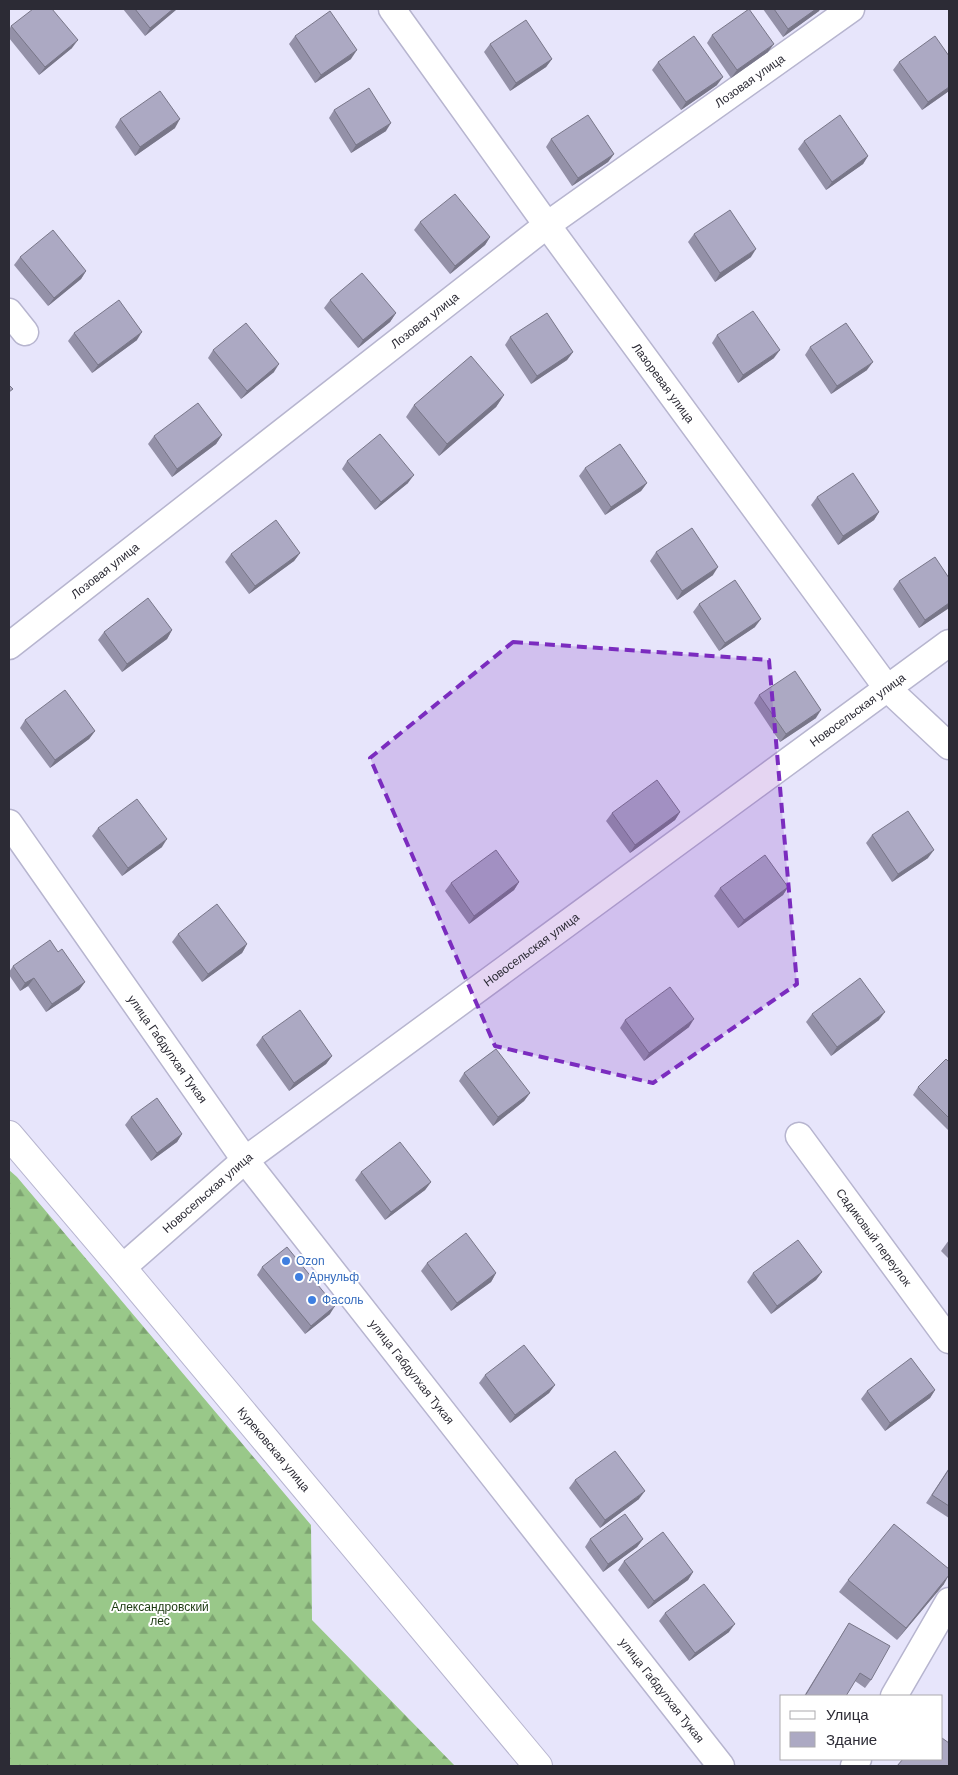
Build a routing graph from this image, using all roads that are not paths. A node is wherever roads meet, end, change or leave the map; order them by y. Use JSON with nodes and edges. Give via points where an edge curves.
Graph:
{"nodes":[{"id":1,"x":392,"y":9,"type":"edge"},
{"id":2,"x":851,"y":9,"type":"edge"},
{"id":3,"x":547,"y":225,"type":"junction"},
{"id":4,"x":9,"y":312,"type":"edge"},
{"id":5,"x":25,"y":332,"type":"dead end"},
{"id":6,"x":949,"y":643,"type":"edge"},
{"id":7,"x":9,"y":646,"type":"edge"},
{"id":8,"x":887,"y":688,"type":"junction"},
{"id":9,"x":949,"y":746,"type":"edge"},
{"id":10,"x":9,"y":823,"type":"edge"},
{"id":11,"x":9,"y":1135,"type":"edge"},
{"id":12,"x":799,"y":1136,"type":"dead end"},
{"id":13,"x":245,"y":1160,"type":"junction"},
{"id":14,"x":122,"y":1268,"type":"junction"},
{"id":15,"x":949,"y":1340,"type":"edge"},
{"id":16,"x":949,"y":1601,"type":"edge"},
{"id":17,"x":895,"y":1695,"type":"edge"},
{"id":18,"x":538,"y":1766,"type":"edge"},
{"id":19,"x":721,"y":1766,"type":"edge"}],
"edges":[{"from":1,"to":3,"type":"street","name":"Лазоревая улица"},
{"from":2,"to":3,"type":"street","name":"Лозовая улица"},
{"from":3,"to":7,"type":"street","name":"Лозовая улица"},
{"from":3,"to":8,"type":"street","name":"Лазоревая улица"},
{"from":4,"to":5,"type":"street"},
{"from":6,"to":8,"type":"street","name":"Новосельская улица"},
{"from":8,"to":9,"type":"street","name":"Лазоревая улица"},
{"from":8,"to":13,"type":"street","name":"Новосельская улица"},
{"from":10,"to":13,"type":"street","name":"улица Габдулхая Тукая"},
{"from":11,"to":14,"type":"street","name":"Курековская улица"},
{"from":12,"to":15,"type":"street","name":"Садиковый переулок"},
{"from":13,"to":14,"type":"street","name":"Новосельская улица"},
{"from":13,"to":19,"type":"street","name":"улица Габдулхая Тукая"},
{"from":14,"to":18,"type":"street","name":"Курековская улица"},
{"from":16,"to":17,"type":"street"}]}
